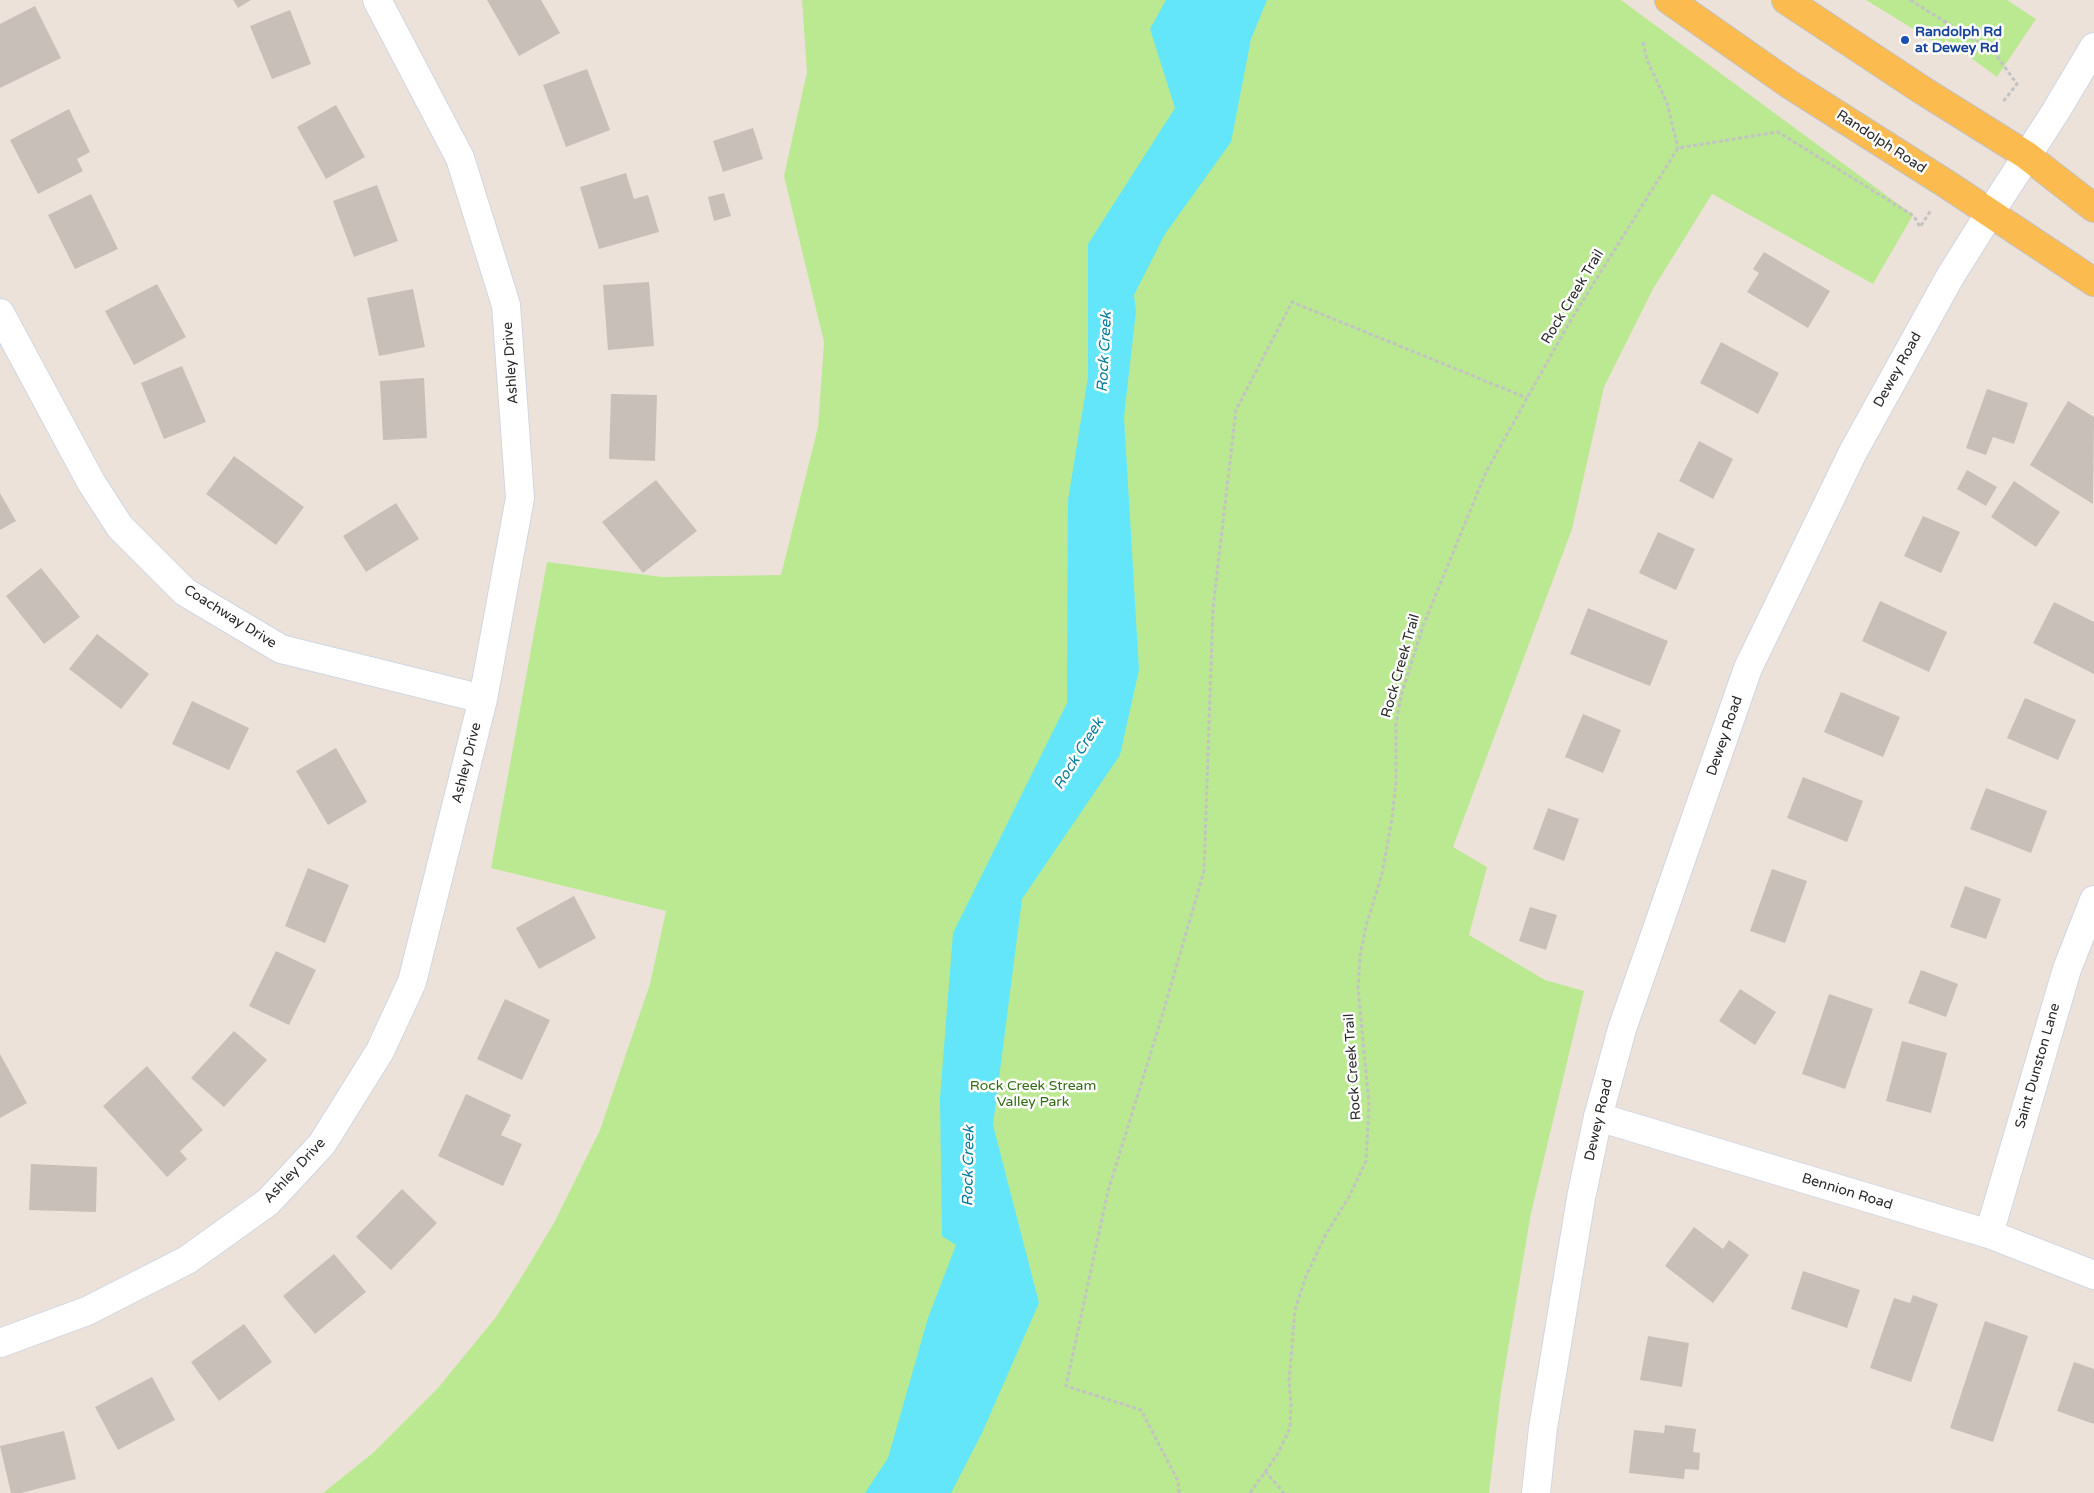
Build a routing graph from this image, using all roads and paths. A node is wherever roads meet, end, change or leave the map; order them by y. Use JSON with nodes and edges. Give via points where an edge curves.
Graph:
{"nodes":[{"id":1,"x":377,"y":0,"type":"edge"},
{"id":2,"x":1669,"y":0,"type":"edge"},
{"id":3,"x":1786,"y":0,"type":"edge"},
{"id":4,"x":1910,"y":0,"type":"edge"},
{"id":5,"x":1643,"y":42,"type":"dead end"},
{"id":6,"x":2094,"y":46,"type":"edge"},
{"id":7,"x":2017,"y":84,"type":"dead end"},
{"id":8,"x":1678,"y":148,"type":"junction"},
{"id":9,"x":2026,"y":155,"type":"junction"},
{"id":10,"x":2094,"y":208,"type":"edge"},
{"id":11,"x":1990,"y":213,"type":"junction"},
{"id":12,"x":1920,"y":227,"type":"dead end"},
{"id":13,"x":2094,"y":282,"type":"edge"},
{"id":14,"x":0,"y":313,"type":"edge"},
{"id":15,"x":1527,"y":398,"type":"junction"},
{"id":16,"x":483,"y":699,"type":"junction"},
{"id":17,"x":2094,"y":900,"type":"edge"},
{"id":18,"x":1598,"y":1117,"type":"junction"},
{"id":19,"x":1989,"y":1234,"type":"junction"},
{"id":20,"x":2094,"y":1275,"type":"edge"},
{"id":21,"x":0,"y":1343,"type":"edge"},
{"id":22,"x":1265,"y":1472,"type":"junction"},
{"id":23,"x":1179,"y":1493,"type":"edge"},
{"id":24,"x":1250,"y":1493,"type":"edge"},
{"id":25,"x":1284,"y":1493,"type":"edge"},
{"id":26,"x":1536,"y":1493,"type":"edge"}],
"edges":[{"from":1,"to":16,"type":"street","name":"Ashley Drive","via":[[460,158],[506,305],[520,498]]},
{"from":2,"to":11,"type":"main road","name":"Randolph Road","via":[[1790,84]]},
{"from":3,"to":9,"type":"main road"},
{"from":4,"to":7,"type":"path","via":[[1994,52]]},
{"from":5,"to":8,"type":"path","via":[[1666,103]]},
{"from":6,"to":9,"type":"street","name":"Dewey Road"},
{"from":8,"to":12,"type":"path","via":[[1778,132],[1914,216]]},
{"from":8,"to":15,"type":"path","name":"Rock Creek Trail"},
{"from":9,"to":10,"type":"main road"},
{"from":9,"to":11,"type":"street","name":"Dewey Road"},
{"from":11,"to":13,"type":"main road","name":"Randolph Road"},
{"from":11,"to":18,"type":"street","name":"Dewey Road","via":[[1951,275],[1853,452],[1748,668],[1622,1029]]},
{"from":14,"to":16,"type":"street","name":"Coachway Drive","via":[[91,482],[120,527],[185,592],[281,649]]},
{"from":15,"to":22,"type":"path","name":"Rock Creek Trail","via":[[1486,472],[1422,626],[1402,696],[1396,724],[1392,820],[1382,874],[1360,956],[1358,988],[1369,1104],[1366,1161],[1306,1276],[1295,1310],[1289,1381],[1292,1403],[1290,1428],[1278,1455]]},
{"from":15,"to":23,"type":"path","via":[[1292,302],[1236,410],[1213,608],[1204,872],[1108,1191],[1066,1386],[1141,1410],[1178,1481]]},
{"from":16,"to":21,"type":"street","name":"Ashley Drive","via":[[412,982],[380,1051],[322,1144],[268,1202],[187,1260],[87,1311]]},
{"from":17,"to":19,"type":"street","name":"Saint Dunston Lane","via":[[2067,968]]},
{"from":18,"to":19,"type":"street","name":"Bennion Road"},
{"from":18,"to":26,"type":"street","name":"Dewey Road","via":[[1581,1198],[1546,1409]]},
{"from":19,"to":20,"type":"street","name":"Bennion Road"},
{"from":22,"to":24,"type":"path","name":"Rock Creek Trail"},
{"from":22,"to":25,"type":"path"}]}
